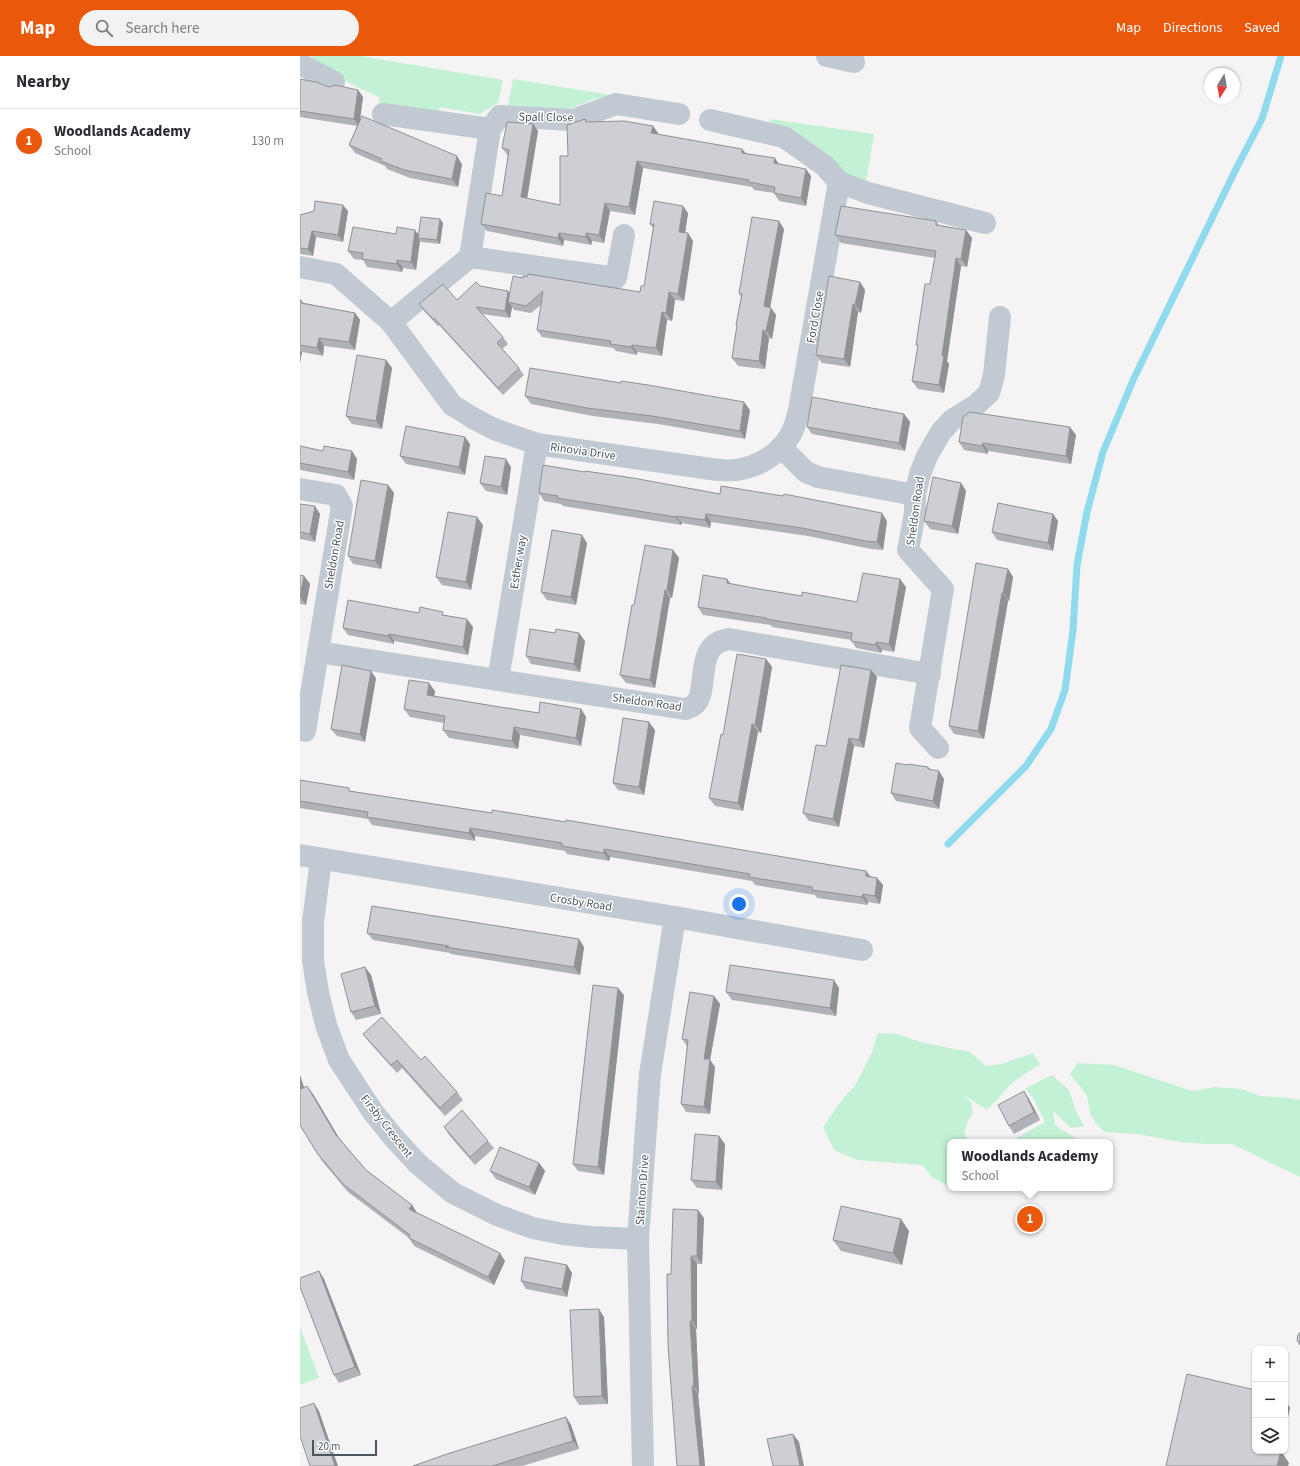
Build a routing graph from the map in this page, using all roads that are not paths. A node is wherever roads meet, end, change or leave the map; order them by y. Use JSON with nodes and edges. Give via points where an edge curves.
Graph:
{"nodes":[{"id":1,"x":827,"y":56,"type":"edge"},
{"id":2,"x":854,"y":62,"type":"dead end"},
{"id":3,"x":300,"y":64,"type":"edge"},
{"id":4,"x":334,"y":82,"type":"dead end"},
{"id":5,"x":383,"y":114,"type":"dead end"},
{"id":6,"x":679,"y":114,"type":"dead end"},
{"id":7,"x":710,"y":120,"type":"dead end"},
{"id":8,"x":490,"y":129,"type":"junction"},
{"id":9,"x":839,"y":182,"type":"junction"},
{"id":10,"x":985,"y":222,"type":"dead end"},
{"id":11,"x":624,"y":235,"type":"dead end"},
{"id":12,"x":470,"y":257,"type":"junction"},
{"id":13,"x":300,"y":267,"type":"edge"},
{"id":14,"x":1000,"y":316,"type":"dead end"},
{"id":15,"x":391,"y":322,"type":"junction"},
{"id":16,"x":537,"y":444,"type":"junction"},
{"id":17,"x":781,"y":447,"type":"junction"},
{"id":18,"x":300,"y":489,"type":"edge"},
{"id":19,"x":915,"y":495,"type":"junction"},
{"id":20,"x":318,"y":652,"type":"junction"},
{"id":21,"x":930,"y":674,"type":"junction"},
{"id":22,"x":498,"y":680,"type":"junction"},
{"id":23,"x":305,"y":731,"type":"dead end"},
{"id":24,"x":938,"y":748,"type":"dead end"},
{"id":25,"x":310,"y":857,"type":"edge"},
{"id":26,"x":675,"y":917,"type":"junction"},
{"id":27,"x":862,"y":950,"type":"dead end"},
{"id":28,"x":638,"y":1239,"type":"junction"},
{"id":29,"x":643,"y":1466,"type":"edge"}],
"edges":[{"from":1,"to":2,"type":"street"},
{"from":3,"to":4,"type":"street"},
{"from":5,"to":8,"type":"street"},
{"from":6,"to":8,"type":"street","name":"Spall Close","via":[[616,104],[573,120],[500,116]]},
{"from":7,"to":9,"type":"street","via":[[784,137],[825,166]]},
{"from":8,"to":12,"type":"street"},
{"from":9,"to":10,"type":"street","via":[[868,193]]},
{"from":9,"to":17,"type":"street","name":"Ford Close","via":[[799,410],[791,434]]},
{"from":11,"to":12,"type":"street","via":[[616,278]]},
{"from":12,"to":15,"type":"street"},
{"from":13,"to":15,"type":"street","name":"Rinovia Drive","via":[[336,274]]},
{"from":14,"to":19,"type":"street","name":"Sheldon Road","via":[[994,376],[989,393],[976,405],[952,420],[941,432],[927,456]]},
{"from":15,"to":16,"type":"street","name":"Rinovia Drive","via":[[452,405],[494,429]]},
{"from":16,"to":17,"type":"street","name":"Rinovia Drive","via":[[711,470],[735,470],[756,465]]},
{"from":16,"to":22,"type":"street","name":"Esther way"},
{"from":17,"to":19,"type":"street","via":[[806,472],[818,477]]},
{"from":18,"to":20,"type":"street","name":"Sheldon Road","via":[[336,495],[342,506]]},
{"from":19,"to":21,"type":"street","name":"Sheldon Road","via":[[915,513],[908,550],[943,589]]},
{"from":20,"to":22,"type":"street","name":"Sheldon Road"},
{"from":20,"to":23,"type":"street","name":"Sheldon Road"},
{"from":21,"to":22,"type":"street","name":"Sheldon Road","via":[[729,639],[717,643],[709,651],[698,699],[693,706],[685,709]]},
{"from":21,"to":24,"type":"street","name":"Sheldon Road","via":[[920,728]]},
{"from":25,"to":26,"type":"street","name":"Crosby Road"},
{"from":25,"to":28,"type":"street","name":"Firsby Crescent","via":[[313,961],[326,1026],[339,1060],[373,1112],[394,1138],[418,1164],[453,1193],[497,1215],[533,1228],[563,1234]]},
{"from":26,"to":27,"type":"street","name":"Crosby Road"},
{"from":26,"to":28,"type":"street","name":"Stainton Drive","via":[[650,1074]]},
{"from":28,"to":29,"type":"street","name":"Stainton Drive"}]}
